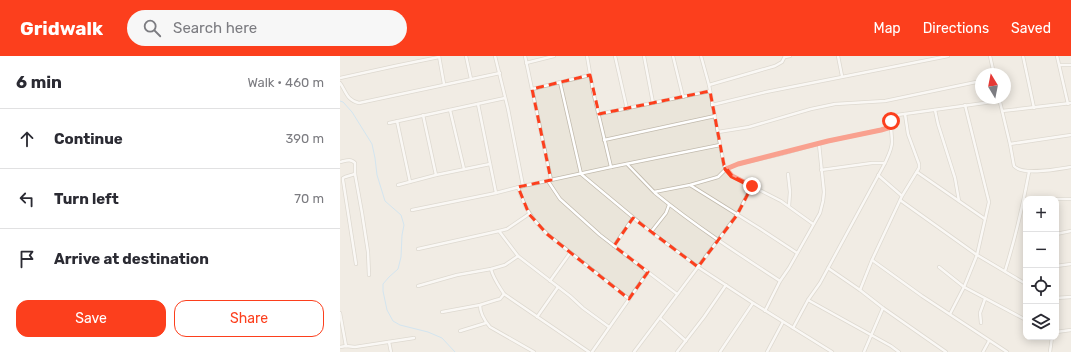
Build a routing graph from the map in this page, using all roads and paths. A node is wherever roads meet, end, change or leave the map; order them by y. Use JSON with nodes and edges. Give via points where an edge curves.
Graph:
{"nodes":[{"id":1,"x":466,"y":56,"type":"edge"},
{"id":2,"x":495,"y":56,"type":"edge"},
{"id":3,"x":524,"y":56,"type":"edge"},
{"id":4,"x":554,"y":56,"type":"edge"},
{"id":5,"x":587,"y":56,"type":"edge"},
{"id":6,"x":616,"y":56,"type":"edge"},
{"id":7,"x":644,"y":56,"type":"edge"},
{"id":8,"x":673,"y":56,"type":"edge"},
{"id":9,"x":701,"y":56,"type":"edge"},
{"id":10,"x":790,"y":56,"type":"edge"},
{"id":11,"x":838,"y":56,"type":"edge"},
{"id":12,"x":948,"y":56,"type":"edge"},
{"id":13,"x":990,"y":56,"type":"edge"},
{"id":14,"x":1023,"y":56,"type":"edge"},
{"id":15,"x":1057,"y":56,"type":"edge"},
{"id":16,"x":439,"y":57,"type":"edge"},
{"id":17,"x":785,"y":57,"type":"edge"},
{"id":18,"x":526,"y":63,"type":"junction"},
{"id":19,"x":1060,"y":65,"type":"junction"},
{"id":20,"x":1071,"y":65,"type":"edge"},
{"id":21,"x":993,"y":68,"type":"edge"},
{"id":22,"x":500,"y":74,"type":"junction"},
{"id":23,"x":590,"y":76,"type":"junction"},
{"id":24,"x":842,"y":76,"type":"junction"},
{"id":25,"x":340,"y":78,"type":"edge"},
{"id":26,"x":471,"y":79,"type":"junction"},
{"id":27,"x":560,"y":82,"type":"junction"},
{"id":28,"x":975,"y":82,"type":"edge"},
{"id":29,"x":340,"y":83,"type":"edge"},
{"id":30,"x":444,"y":84,"type":"junction"},
{"id":31,"x":709,"y":85,"type":"junction"},
{"id":32,"x":532,"y":89,"type":"junction"},
{"id":33,"x":710,"y":91,"type":"junction"},
{"id":34,"x":684,"y":97,"type":"junction"},
{"id":35,"x":505,"y":98,"type":"junction"},
{"id":36,"x":653,"y":103,"type":"junction"},
{"id":37,"x":478,"y":104,"type":"junction"},
{"id":38,"x":975,"y":104,"type":"edge"},
{"id":39,"x":1000,"y":104,"type":"edge"},
{"id":40,"x":1069,"y":104,"type":"edge"},
{"id":41,"x":712,"y":105,"type":"junction"},
{"id":42,"x":965,"y":105,"type":"junction"},
{"id":43,"x":1034,"y":108,"type":"junction"},
{"id":44,"x":627,"y":109,"type":"junction"},
{"id":45,"x":450,"y":110,"type":"junction"},
{"id":46,"x":935,"y":110,"type":"junction"},
{"id":47,"x":1002,"y":111,"type":"junction"},
{"id":48,"x":599,"y":114,"type":"junction"},
{"id":49,"x":905,"y":114,"type":"junction"},
{"id":50,"x":423,"y":115,"type":"junction"},
{"id":51,"x":715,"y":116,"type":"junction"},
{"id":52,"x":397,"y":121,"type":"junction"},
{"id":53,"x":389,"y":123,"type":"dead end"},
{"id":54,"x":891,"y":127,"type":"junction"},
{"id":55,"x":718,"y":132,"type":"junction"},
{"id":56,"x":1071,"y":136,"type":"edge"},
{"id":57,"x":604,"y":140,"type":"junction"},
{"id":58,"x":819,"y":144,"type":"junction"},
{"id":59,"x":1010,"y":144,"type":"junction"},
{"id":60,"x":720,"y":145,"type":"junction"},
{"id":61,"x":340,"y":162,"type":"edge"},
{"id":62,"x":885,"y":163,"type":"junction"},
{"id":63,"x":490,"y":164,"type":"junction"},
{"id":64,"x":628,"y":164,"type":"junction"},
{"id":65,"x":611,"y":167,"type":"junction"},
{"id":66,"x":1071,"y":167,"type":"edge"},
{"id":67,"x":464,"y":169,"type":"junction"},
{"id":68,"x":726,"y":169,"type":"junction"},
{"id":69,"x":821,"y":170,"type":"junction"},
{"id":70,"x":917,"y":172,"type":"junction"},
{"id":71,"x":1029,"y":172,"type":"junction"},
{"id":72,"x":354,"y":174,"type":"junction"},
{"id":73,"x":581,"y":174,"type":"junction"},
{"id":74,"x":788,"y":174,"type":"dead end"},
{"id":75,"x":436,"y":175,"type":"junction"},
{"id":76,"x":878,"y":175,"type":"junction"},
{"id":77,"x":549,"y":180,"type":"junction"},
{"id":78,"x":410,"y":182,"type":"junction"},
{"id":79,"x":398,"y":185,"type":"dead end"},
{"id":80,"x":690,"y":185,"type":"junction"},
{"id":81,"x":522,"y":186,"type":"junction"},
{"id":82,"x":752,"y":186,"type":"junction"},
{"id":83,"x":518,"y":187,"type":"junction"},
{"id":84,"x":496,"y":192,"type":"junction"},
{"id":85,"x":654,"y":192,"type":"junction"},
{"id":86,"x":902,"y":196,"type":"junction"},
{"id":87,"x":1025,"y":196,"type":"edge"},
{"id":88,"x":1059,"y":199,"type":"edge"},
{"id":89,"x":1071,"y":199,"type":"edge"},
{"id":90,"x":900,"y":200,"type":"junction"},
{"id":91,"x":958,"y":201,"type":"junction"},
{"id":92,"x":669,"y":205,"type":"junction"},
{"id":93,"x":788,"y":206,"type":"junction"},
{"id":94,"x":1023,"y":206,"type":"edge"},
{"id":95,"x":412,"y":210,"type":"dead end"},
{"id":96,"x":529,"y":214,"type":"junction"},
{"id":97,"x":737,"y":214,"type":"junction"},
{"id":98,"x":633,"y":218,"type":"junction"},
{"id":99,"x":986,"y":220,"type":"junction"},
{"id":100,"x":813,"y":224,"type":"junction"},
{"id":101,"x":499,"y":231,"type":"junction"},
{"id":102,"x":1071,"y":231,"type":"edge"},
{"id":103,"x":651,"y":232,"type":"junction"},
{"id":104,"x":1059,"y":233,"type":"edge"},
{"id":105,"x":719,"y":240,"type":"junction"},
{"id":106,"x":614,"y":246,"type":"junction"},
{"id":107,"x":418,"y":249,"type":"dead end"},
{"id":108,"x":570,"y":253,"type":"junction"},
{"id":109,"x":797,"y":253,"type":"junction"},
{"id":110,"x":977,"y":255,"type":"junction"},
{"id":111,"x":518,"y":256,"type":"junction"},
{"id":112,"x":872,"y":260,"type":"junction"},
{"id":113,"x":356,"y":264,"type":"dead end"},
{"id":114,"x":1071,"y":264,"type":"edge"},
{"id":115,"x":1059,"y":266,"type":"edge"},
{"id":116,"x":698,"y":267,"type":"junction"},
{"id":117,"x":939,"y":267,"type":"dead end"},
{"id":118,"x":828,"y":268,"type":"junction"},
{"id":119,"x":491,"y":269,"type":"junction"},
{"id":120,"x":1005,"y":271,"type":"junction"},
{"id":121,"x":648,"y":272,"type":"junction"},
{"id":122,"x":369,"y":275,"type":"dead end"},
{"id":123,"x":550,"y":281,"type":"junction"},
{"id":124,"x":780,"y":281,"type":"junction"},
{"id":125,"x":1023,"y":282,"type":"edge"},
{"id":126,"x":726,"y":285,"type":"junction"},
{"id":127,"x":418,"y":286,"type":"dead end"},
{"id":128,"x":558,"y":287,"type":"junction"},
{"id":129,"x":964,"y":287,"type":"junction"},
{"id":130,"x":860,"y":290,"type":"junction"},
{"id":131,"x":504,"y":294,"type":"junction"},
{"id":132,"x":677,"y":294,"type":"junction"},
{"id":133,"x":1071,"y":297,"type":"edge"},
{"id":134,"x":1059,"y":298,"type":"edge"},
{"id":135,"x":629,"y":299,"type":"junction"},
{"id":136,"x":985,"y":299,"type":"junction"},
{"id":137,"x":808,"y":300,"type":"junction"},
{"id":138,"x":753,"y":303,"type":"junction"},
{"id":139,"x":480,"y":305,"type":"junction"},
{"id":140,"x":883,"y":308,"type":"junction"},
{"id":141,"x":765,"y":311,"type":"junction"},
{"id":142,"x":442,"y":312,"type":"dead end"},
{"id":143,"x":340,"y":313,"type":"edge"},
{"id":144,"x":950,"y":314,"type":"junction"},
{"id":145,"x":537,"y":316,"type":"junction"},
{"id":146,"x":660,"y":318,"type":"junction"},
{"id":147,"x":1023,"y":318,"type":"edge"},
{"id":148,"x":783,"y":322,"type":"junction"},
{"id":149,"x":486,"y":323,"type":"junction"},
{"id":150,"x":981,"y":323,"type":"dead end"},
{"id":151,"x":609,"y":327,"type":"junction"},
{"id":152,"x":794,"y":328,"type":"junction"},
{"id":153,"x":1071,"y":330,"type":"edge"},
{"id":154,"x":460,"y":331,"type":"dead end"},
{"id":155,"x":1059,"y":332,"type":"edge"},
{"id":156,"x":871,"y":335,"type":"junction"},
{"id":157,"x":414,"y":338,"type":"dead end"},
{"id":158,"x":1052,"y":340,"type":"edge"},
{"id":159,"x":686,"y":341,"type":"junction"},
{"id":160,"x":990,"y":341,"type":"junction"},
{"id":161,"x":389,"y":342,"type":"junction"},
{"id":162,"x":346,"y":346,"type":"junction"},
{"id":163,"x":340,"y":347,"type":"edge"},
{"id":164,"x":826,"y":350,"type":"edge"},
{"id":165,"x":391,"y":352,"type":"edge"},
{"id":166,"x":534,"y":352,"type":"edge"},
{"id":167,"x":590,"y":352,"type":"edge"},
{"id":168,"x":634,"y":352,"type":"edge"},
{"id":169,"x":677,"y":352,"type":"edge"},
{"id":170,"x":721,"y":352,"type":"edge"},
{"id":171,"x":767,"y":352,"type":"edge"},
{"id":172,"x":832,"y":352,"type":"edge"},
{"id":173,"x":864,"y":352,"type":"edge"},
{"id":174,"x":899,"y":352,"type":"edge"},
{"id":175,"x":946,"y":352,"type":"edge"},
{"id":176,"x":983,"y":352,"type":"edge"},
{"id":177,"x":1008,"y":352,"type":"edge"},
{"id":178,"x":1050,"y":352,"type":"edge"}],
"edges":[{"from":1,"to":26,"type":"street"},
{"from":2,"to":22,"type":"street"},
{"from":3,"to":18,"type":"street"},
{"from":4,"to":18,"type":"street"},
{"from":5,"to":23,"type":"street"},
{"from":6,"to":44,"type":"street"},
{"from":7,"to":36,"type":"street"},
{"from":8,"to":34,"type":"street"},
{"from":9,"to":31,"type":"street"},
{"from":10,"to":17,"type":"street"},
{"from":11,"to":24,"type":"street"},
{"from":12,"to":24,"type":"street"},
{"from":13,"to":21,"type":"street"},
{"from":14,"to":43,"type":"street"},
{"from":15,"to":19,"type":"street"},
{"from":16,"to":25,"type":"street"},
{"from":16,"to":30,"type":"street"},
{"from":17,"to":31,"type":"street","via":[[775,66]]},
{"from":18,"to":32,"type":"street"},
{"from":19,"to":20,"type":"street"},
{"from":19,"to":40,"type":"street"},
{"from":22,"to":26,"type":"street"},
{"from":22,"to":35,"type":"street"},
{"from":23,"to":27,"type":"street"},
{"from":23,"to":48,"type":"street"},
{"from":24,"to":41,"type":"street"},
{"from":26,"to":30,"type":"street"},
{"from":27,"to":32,"type":"street"},
{"from":27,"to":73,"type":"street"},
{"from":28,"to":55,"type":"street","via":[[885,102],[835,104],[749,127]]},
{"from":29,"to":30,"type":"street","via":[[349,99],[359,103]]},
{"from":31,"to":33,"type":"street"},
{"from":32,"to":77,"type":"street"},
{"from":33,"to":34,"type":"street"},
{"from":33,"to":41,"type":"street"},
{"from":34,"to":36,"type":"street"},
{"from":35,"to":37,"type":"street"},
{"from":35,"to":81,"type":"street"},
{"from":36,"to":44,"type":"street"},
{"from":37,"to":45,"type":"street"},
{"from":37,"to":63,"type":"street"},
{"from":38,"to":42,"type":"street"},
{"from":39,"to":47,"type":"street"},
{"from":40,"to":43,"type":"street"},
{"from":41,"to":51,"type":"street"},
{"from":42,"to":46,"type":"street"},
{"from":42,"to":99,"type":"street","via":[[989,202]]},
{"from":43,"to":47,"type":"street"},
{"from":44,"to":48,"type":"street"},
{"from":45,"to":50,"type":"street"},
{"from":45,"to":67,"type":"street"},
{"from":46,"to":49,"type":"street"},
{"from":46,"to":91,"type":"street","via":[[955,178]]},
{"from":47,"to":59,"type":"street"},
{"from":48,"to":57,"type":"street"},
{"from":49,"to":54,"type":"street","via":[[894,117]]},
{"from":49,"to":70,"type":"street","via":[[908,134],[919,164]]},
{"from":50,"to":52,"type":"street"},
{"from":50,"to":75,"type":"street"},
{"from":51,"to":55,"type":"street"},
{"from":51,"to":57,"type":"street"},
{"from":52,"to":53,"type":"street"},
{"from":52,"to":78,"type":"street"},
{"from":54,"to":58,"type":"street"},
{"from":54,"to":62,"type":"street","via":[[892,142]]},
{"from":55,"to":60,"type":"street"},
{"from":56,"to":59,"type":"street"},
{"from":57,"to":65,"type":"street"},
{"from":58,"to":68,"type":"street"},
{"from":58,"to":69,"type":"street"},
{"from":59,"to":71,"type":"street","via":[[1016,169]]},
{"from":60,"to":64,"type":"street"},
{"from":60,"to":68,"type":"street"},
{"from":61,"to":72,"type":"street","via":[[354,161]]},
{"from":62,"to":69,"type":"street"},
{"from":62,"to":76,"type":"street"},
{"from":63,"to":67,"type":"street"},
{"from":63,"to":84,"type":"street"},
{"from":64,"to":65,"type":"street"},
{"from":64,"to":85,"type":"street"},
{"from":65,"to":73,"type":"street"},
{"from":66,"to":71,"type":"street"},
{"from":67,"to":75,"type":"street"},
{"from":68,"to":80,"type":"street","via":[[718,177]]},
{"from":68,"to":82,"type":"street","via":[[732,176]]},
{"from":69,"to":100,"type":"street","via":[[823,201],[820,213]]},
{"from":70,"to":86,"type":"street"},
{"from":70,"to":91,"type":"street"},
{"from":71,"to":87,"type":"street"},
{"from":72,"to":113,"type":"street","via":[[345,176],[343,180]]},
{"from":72,"to":122,"type":"street","via":[[367,246]]},
{"from":73,"to":77,"type":"street"},
{"from":73,"to":98,"type":"street"},
{"from":74,"to":93,"type":"street"},
{"from":75,"to":78,"type":"street"},
{"from":76,"to":86,"type":"street"},
{"from":76,"to":118,"type":"street"},
{"from":77,"to":81,"type":"street"},
{"from":77,"to":106,"type":"street","via":[[560,199]]},
{"from":78,"to":79,"type":"street"},
{"from":80,"to":85,"type":"street"},
{"from":80,"to":97,"type":"street"},
{"from":81,"to":83,"type":"street"},
{"from":82,"to":93,"type":"street"},
{"from":82,"to":97,"type":"street"},
{"from":83,"to":84,"type":"street"},
{"from":83,"to":96,"type":"street","via":[[521,200]]},
{"from":84,"to":95,"type":"street"},
{"from":85,"to":92,"type":"street"},
{"from":86,"to":90,"type":"street"},
{"from":88,"to":89,"type":"street"},
{"from":90,"to":110,"type":"street"},
{"from":90,"to":112,"type":"street"},
{"from":91,"to":99,"type":"street"},
{"from":92,"to":103,"type":"street"},
{"from":92,"to":105,"type":"street"},
{"from":93,"to":100,"type":"street"},
{"from":94,"to":120,"type":"street"},
{"from":96,"to":101,"type":"street"},
{"from":96,"to":108,"type":"street","via":[[547,234]]},
{"from":97,"to":105,"type":"street"},
{"from":97,"to":109,"type":"street"},
{"from":98,"to":103,"type":"street"},
{"from":98,"to":106,"type":"street"},
{"from":99,"to":110,"type":"street"},
{"from":100,"to":109,"type":"street"},
{"from":101,"to":107,"type":"street"},
{"from":101,"to":111,"type":"street"},
{"from":102,"to":104,"type":"street"},
{"from":103,"to":116,"type":"street"},
{"from":105,"to":116,"type":"street"},
{"from":105,"to":124,"type":"street"},
{"from":106,"to":121,"type":"street"},
{"from":108,"to":123,"type":"street"},
{"from":108,"to":135,"type":"street"},
{"from":109,"to":124,"type":"street"},
{"from":110,"to":120,"type":"street"},
{"from":110,"to":129,"type":"street"},
{"from":111,"to":119,"type":"street","via":[[505,265]]},
{"from":111,"to":123,"type":"street"},
{"from":112,"to":130,"type":"street"},
{"from":112,"to":144,"type":"street"},
{"from":114,"to":115,"type":"street"},
{"from":116,"to":126,"type":"street"},
{"from":116,"to":132,"type":"street"},
{"from":117,"to":129,"type":"street"},
{"from":118,"to":130,"type":"street"},
{"from":118,"to":137,"type":"street"},
{"from":119,"to":127,"type":"street"},
{"from":119,"to":131,"type":"street"},
{"from":120,"to":125,"type":"street"},
{"from":121,"to":132,"type":"street"},
{"from":121,"to":135,"type":"street"},
{"from":123,"to":128,"type":"street"},
{"from":124,"to":141,"type":"street"},
{"from":126,"to":138,"type":"street"},
{"from":126,"to":159,"type":"street"},
{"from":128,"to":145,"type":"street"},
{"from":128,"to":151,"type":"street"},
{"from":129,"to":136,"type":"street"},
{"from":129,"to":144,"type":"street"},
{"from":130,"to":140,"type":"street"},
{"from":131,"to":139,"type":"street","via":[[500,299]]},
{"from":131,"to":145,"type":"street"},
{"from":132,"to":146,"type":"street"},
{"from":133,"to":134,"type":"street"},
{"from":135,"to":151,"type":"street"},
{"from":136,"to":147,"type":"street"},
{"from":136,"to":150,"type":"street","via":[[980,314]]},
{"from":137,"to":152,"type":"street"},
{"from":137,"to":156,"type":"street"},
{"from":138,"to":141,"type":"street"},
{"from":138,"to":170,"type":"street"},
{"from":139,"to":142,"type":"street"},
{"from":139,"to":149,"type":"street"},
{"from":140,"to":156,"type":"street"},
{"from":140,"to":175,"type":"street"},
{"from":141,"to":148,"type":"street"},
{"from":143,"to":162,"type":"street"},
{"from":144,"to":160,"type":"street"},
{"from":145,"to":167,"type":"street"},
{"from":146,"to":159,"type":"street"},
{"from":146,"to":168,"type":"street"},
{"from":148,"to":152,"type":"street"},
{"from":148,"to":171,"type":"street"},
{"from":149,"to":154,"type":"street"},
{"from":149,"to":166,"type":"street"},
{"from":151,"to":167,"type":"street"},
{"from":152,"to":164,"type":"street"},
{"from":153,"to":155,"type":"street"},
{"from":156,"to":173,"type":"street"},
{"from":156,"to":174,"type":"street"},
{"from":157,"to":161,"type":"street"},
{"from":158,"to":178,"type":"street"},
{"from":159,"to":169,"type":"street"},
{"from":160,"to":176,"type":"street"},
{"from":160,"to":177,"type":"street"},
{"from":161,"to":162,"type":"street"},
{"from":161,"to":165,"type":"street"},
{"from":162,"to":163,"type":"street"},
{"from":164,"to":172,"type":"street"}]}
